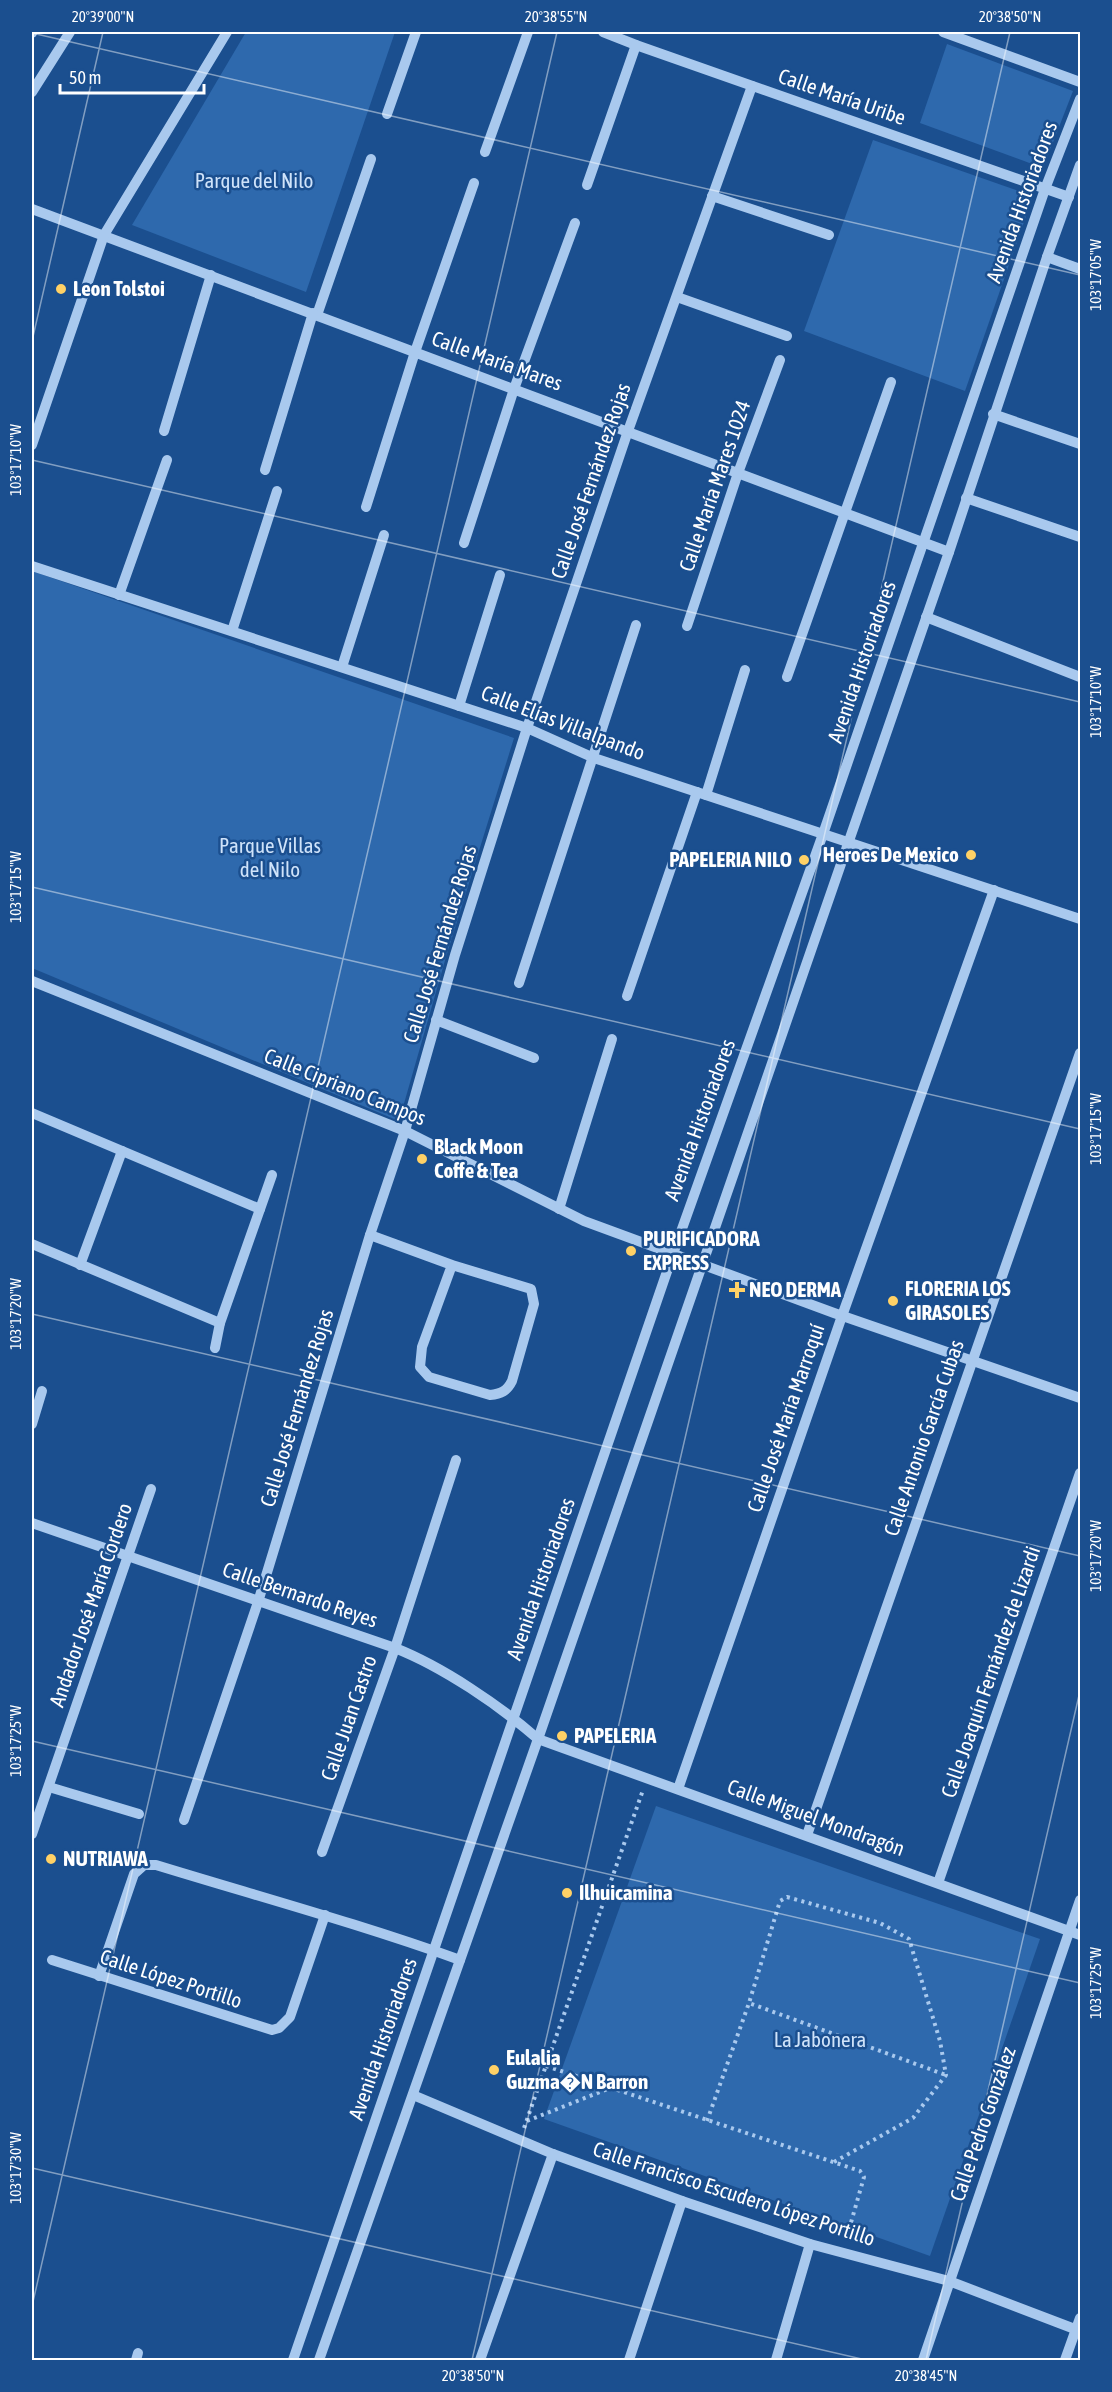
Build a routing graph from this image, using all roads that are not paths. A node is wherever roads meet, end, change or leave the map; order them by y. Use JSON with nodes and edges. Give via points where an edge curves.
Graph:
{"nodes":[{"id":1,"x":70,"y":32,"type":"edge"},
{"id":2,"x":227,"y":32,"type":"edge"},
{"id":3,"x":416,"y":32,"type":"edge"},
{"id":4,"x":528,"y":32,"type":"edge"},
{"id":5,"x":603,"y":32,"type":"edge"},
{"id":6,"x":943,"y":32,"type":"edge"},
{"id":7,"x":636,"y":45,"type":"junction"},
{"id":8,"x":1080,"y":82,"type":"edge"},
{"id":9,"x":752,"y":86,"type":"junction"},
{"id":10,"x":32,"y":92,"type":"edge"},
{"id":11,"x":1080,"y":99,"type":"edge"},
{"id":12,"x":387,"y":114,"type":"dead end"},
{"id":13,"x":485,"y":152,"type":"dead end"},
{"id":14,"x":371,"y":159,"type":"dead end"},
{"id":15,"x":1080,"y":165,"type":"edge"},
{"id":16,"x":474,"y":183,"type":"dead end"},
{"id":17,"x":588,"y":185,"type":"dead end"},
{"id":18,"x":1046,"y":189,"type":"junction"},
{"id":19,"x":712,"y":196,"type":"junction"},
{"id":20,"x":1069,"y":197,"type":"junction"},
{"id":21,"x":32,"y":209,"type":"edge"},
{"id":22,"x":575,"y":223,"type":"dead end"},
{"id":23,"x":104,"y":235,"type":"junction"},
{"id":24,"x":829,"y":235,"type":"dead end"},
{"id":25,"x":1047,"y":257,"type":"junction"},
{"id":26,"x":1080,"y":269,"type":"edge"},
{"id":27,"x":211,"y":275,"type":"junction"},
{"id":28,"x":676,"y":297,"type":"junction"},
{"id":29,"x":315,"y":314,"type":"junction"},
{"id":30,"x":787,"y":336,"type":"dead end"},
{"id":31,"x":415,"y":352,"type":"junction"},
{"id":32,"x":780,"y":360,"type":"dead end"},
{"id":33,"x":891,"y":382,"type":"dead end"},
{"id":34,"x":514,"y":389,"type":"junction"},
{"id":35,"x":993,"y":414,"type":"junction"},
{"id":36,"x":164,"y":431,"type":"dead end"},
{"id":37,"x":628,"y":431,"type":"junction"},
{"id":38,"x":32,"y":444,"type":"edge"},
{"id":39,"x":1080,"y":444,"type":"edge"},
{"id":40,"x":167,"y":460,"type":"dead end"},
{"id":41,"x":265,"y":470,"type":"dead end"},
{"id":42,"x":738,"y":473,"type":"junction"},
{"id":43,"x":277,"y":491,"type":"dead end"},
{"id":44,"x":966,"y":498,"type":"junction"},
{"id":45,"x":366,"y":507,"type":"dead end"},
{"id":46,"x":844,"y":512,"type":"junction"},
{"id":47,"x":384,"y":535,"type":"dead end"},
{"id":48,"x":1080,"y":537,"type":"edge"},
{"id":49,"x":924,"y":542,"type":"junction"},
{"id":50,"x":464,"y":543,"type":"dead end"},
{"id":51,"x":949,"y":552,"type":"junction"},
{"id":52,"x":32,"y":566,"type":"edge"},
{"id":53,"x":500,"y":575,"type":"dead end"},
{"id":54,"x":119,"y":595,"type":"junction"},
{"id":55,"x":926,"y":617,"type":"junction"},
{"id":56,"x":636,"y":625,"type":"dead end"},
{"id":57,"x":687,"y":626,"type":"dead end"},
{"id":58,"x":232,"y":631,"type":"junction"},
{"id":59,"x":342,"y":667,"type":"junction"},
{"id":60,"x":745,"y":670,"type":"dead end"},
{"id":61,"x":787,"y":677,"type":"dead end"},
{"id":62,"x":1080,"y":677,"type":"edge"},
{"id":63,"x":459,"y":706,"type":"junction"},
{"id":64,"x":528,"y":728,"type":"junction"},
{"id":65,"x":594,"y":758,"type":"junction"},
{"id":66,"x":701,"y":794,"type":"junction"},
{"id":67,"x":823,"y":834,"type":"junction"},
{"id":68,"x":848,"y":842,"type":"junction"},
{"id":69,"x":994,"y":890,"type":"junction"},
{"id":70,"x":1080,"y":919,"type":"edge"},
{"id":71,"x":32,"y":981,"type":"edge"},
{"id":72,"x":519,"y":983,"type":"dead end"},
{"id":73,"x":627,"y":996,"type":"dead end"},
{"id":74,"x":436,"y":1020,"type":"junction"},
{"id":75,"x":612,"y":1039,"type":"dead end"},
{"id":76,"x":1080,"y":1053,"type":"edge"},
{"id":77,"x":534,"y":1058,"type":"dead end"},
{"id":78,"x":32,"y":1113,"type":"edge"},
{"id":79,"x":405,"y":1131,"type":"junction"},
{"id":80,"x":122,"y":1151,"type":"junction"},
{"id":81,"x":272,"y":1175,"type":"dead end"},
{"id":82,"x":260,"y":1209,"type":"junction"},
{"id":83,"x":559,"y":1209,"type":"junction"},
{"id":84,"x":370,"y":1235,"type":"junction"},
{"id":85,"x":32,"y":1245,"type":"edge"},
{"id":86,"x":673,"y":1254,"type":"junction"},
{"id":87,"x":80,"y":1265,"type":"junction"},
{"id":88,"x":452,"y":1265,"type":"junction"},
{"id":89,"x":701,"y":1265,"type":"junction"},
{"id":90,"x":842,"y":1316,"type":"junction"},
{"id":91,"x":220,"y":1323,"type":"junction"},
{"id":92,"x":215,"y":1348,"type":"dead end"},
{"id":93,"x":972,"y":1360,"type":"junction"},
{"id":94,"x":42,"y":1391,"type":"dead end"},
{"id":95,"x":1080,"y":1398,"type":"edge"},
{"id":96,"x":32,"y":1424,"type":"edge"},
{"id":97,"x":456,"y":1460,"type":"dead end"},
{"id":98,"x":1080,"y":1473,"type":"edge"},
{"id":99,"x":151,"y":1490,"type":"dead end"},
{"id":100,"x":32,"y":1523,"type":"edge"},
{"id":101,"x":128,"y":1556,"type":"junction"},
{"id":102,"x":258,"y":1602,"type":"junction"},
{"id":103,"x":395,"y":1648,"type":"junction"},
{"id":104,"x":514,"y":1718,"type":"junction"},
{"id":105,"x":538,"y":1739,"type":"junction"},
{"id":106,"x":49,"y":1787,"type":"junction"},
{"id":107,"x":678,"y":1789,"type":"junction"},
{"id":108,"x":139,"y":1814,"type":"dead end"},
{"id":109,"x":184,"y":1820,"type":"dead end"},
{"id":110,"x":32,"y":1834,"type":"edge"},
{"id":111,"x":807,"y":1836,"type":"junction"},
{"id":112,"x":322,"y":1852,"type":"dead end"},
{"id":113,"x":938,"y":1883,"type":"junction"},
{"id":114,"x":1080,"y":1900,"type":"edge"},
{"id":115,"x":325,"y":1915,"type":"junction"},
{"id":116,"x":1075,"y":1933,"type":"edge"},
{"id":117,"x":434,"y":1951,"type":"junction"},
{"id":118,"x":52,"y":1960,"type":"dead end"},
{"id":119,"x":460,"y":1960,"type":"junction"},
{"id":120,"x":99,"y":1976,"type":"junction"},
{"id":121,"x":413,"y":2095,"type":"junction"},
{"id":122,"x":553,"y":2154,"type":"junction"},
{"id":123,"x":682,"y":2201,"type":"junction"},
{"id":124,"x":810,"y":2244,"type":"junction"},
{"id":125,"x":949,"y":2281,"type":"junction"},
{"id":126,"x":1080,"y":2318,"type":"edge"},
{"id":127,"x":1079,"y":2330,"type":"edge"},
{"id":128,"x":293,"y":2361,"type":"edge"},
{"id":129,"x":319,"y":2361,"type":"edge"},
{"id":130,"x":480,"y":2361,"type":"edge"},
{"id":131,"x":630,"y":2361,"type":"edge"},
{"id":132,"x":776,"y":2361,"type":"edge"},
{"id":133,"x":923,"y":2361,"type":"edge"},
{"id":134,"x":1065,"y":2361,"type":"edge"}],
"edges":[{"from":1,"to":10,"type":"street"},
{"from":2,"to":23,"type":"street"},
{"from":3,"to":12,"type":"street"},
{"from":4,"to":13,"type":"street"},
{"from":5,"to":7,"type":"street","name":"Calle María Uribe"},
{"from":6,"to":8,"type":"street"},
{"from":7,"to":9,"type":"street","name":"Calle María Uribe"},
{"from":7,"to":17,"type":"street"},
{"from":9,"to":18,"type":"street","name":"Calle María Uribe"},
{"from":9,"to":19,"type":"street","name":"Calle José Fernández Rojas"},
{"from":11,"to":18,"type":"street","name":"Avenida Historiadores"},
{"from":14,"to":29,"type":"street"},
{"from":15,"to":20,"type":"street","name":"Avenida Historiadores"},
{"from":16,"to":31,"type":"street"},
{"from":18,"to":20,"type":"street","name":"Calle María Uribe"},
{"from":18,"to":49,"type":"street","name":"Avenida Historiadores"},
{"from":19,"to":24,"type":"street"},
{"from":19,"to":28,"type":"street","name":"Calle José Fernández Rojas"},
{"from":20,"to":25,"type":"street","name":"Avenida Historiadores"},
{"from":21,"to":23,"type":"street","name":"Calle María Mares"},
{"from":22,"to":34,"type":"street"},
{"from":23,"to":27,"type":"street","name":"Calle María Mares"},
{"from":23,"to":38,"type":"street"},
{"from":25,"to":26,"type":"street"},
{"from":25,"to":35,"type":"street","name":"Avenida Historiadores"},
{"from":27,"to":29,"type":"street","name":"Calle María Mares"},
{"from":27,"to":36,"type":"street"},
{"from":28,"to":30,"type":"street"},
{"from":28,"to":37,"type":"street","name":"Calle José Fernández Rojas"},
{"from":29,"to":31,"type":"street","name":"Calle María Mares"},
{"from":29,"to":41,"type":"street"},
{"from":31,"to":34,"type":"street","name":"Calle María Mares"},
{"from":31,"to":45,"type":"street"},
{"from":32,"to":42,"type":"street","name":"Calle María Mares 1024"},
{"from":33,"to":46,"type":"street"},
{"from":34,"to":37,"type":"street","name":"Calle María Mares"},
{"from":34,"to":50,"type":"street"},
{"from":35,"to":39,"type":"street"},
{"from":35,"to":44,"type":"street","name":"Avenida Historiadores"},
{"from":37,"to":42,"type":"street","name":"Calle María Mares"},
{"from":37,"to":64,"type":"street","name":"Calle José Fernández Rojas"},
{"from":40,"to":54,"type":"street"},
{"from":42,"to":46,"type":"street","name":"Calle María Mares"},
{"from":42,"to":57,"type":"street","name":"Calle María Mares 1024"},
{"from":43,"to":58,"type":"street"},
{"from":44,"to":48,"type":"street"},
{"from":44,"to":51,"type":"street","name":"Avenida Historiadores"},
{"from":46,"to":49,"type":"street","name":"Calle María Mares"},
{"from":46,"to":61,"type":"street"},
{"from":47,"to":59,"type":"street"},
{"from":49,"to":51,"type":"street","name":"Calle María Mares"},
{"from":49,"to":67,"type":"street","name":"Avenida Historiadores"},
{"from":51,"to":55,"type":"street","name":"Avenida Historiadores"},
{"from":52,"to":54,"type":"street","name":"Calle Elías Villalpando"},
{"from":53,"to":63,"type":"street"},
{"from":54,"to":58,"type":"street","name":"Calle Elías Villalpando"},
{"from":55,"to":62,"type":"street"},
{"from":55,"to":68,"type":"street","name":"Avenida Historiadores"},
{"from":56,"to":65,"type":"street"},
{"from":58,"to":59,"type":"street","name":"Calle Elías Villalpando"},
{"from":59,"to":63,"type":"street","name":"Calle Elías Villalpando"},
{"from":60,"to":66,"type":"street"},
{"from":63,"to":64,"type":"street","name":"Calle Elías Villalpando"},
{"from":64,"to":65,"type":"street","name":"Calle Elías Villalpando"},
{"from":64,"to":74,"type":"street","name":"Calle José Fernández Rojas"},
{"from":65,"to":66,"type":"street","name":"Calle Elías Villalpando"},
{"from":65,"to":72,"type":"street"},
{"from":66,"to":67,"type":"street","name":"Calle Elías Villalpando"},
{"from":66,"to":73,"type":"street"},
{"from":67,"to":68,"type":"street","name":"Calle Elías Villalpando"},
{"from":67,"to":86,"type":"street","name":"Avenida Historiadores"},
{"from":68,"to":69,"type":"street","name":"Calle Elías Villalpando"},
{"from":68,"to":89,"type":"street","name":"Avenida Historiadores"},
{"from":69,"to":70,"type":"street","name":"Calle Elías Villalpando"},
{"from":69,"to":90,"type":"street","name":"Calle José María Marroquí"},
{"from":71,"to":79,"type":"street","name":"Calle Cipriano Campos"},
{"from":74,"to":77,"type":"street"},
{"from":74,"to":79,"type":"street","name":"Calle José Fernández Rojas"},
{"from":75,"to":83,"type":"street"},
{"from":76,"to":93,"type":"street","name":"Calle Antonio García Cubas"},
{"from":78,"to":80,"type":"street"},
{"from":79,"to":83,"type":"street","name":"Calle Cipriano Campos"},
{"from":79,"to":84,"type":"street","name":"Calle José Fernández Rojas"},
{"from":80,"to":82,"type":"street"},
{"from":80,"to":87,"type":"street"},
{"from":81,"to":82,"type":"street"},
{"from":82,"to":91,"type":"street"},
{"from":83,"to":86,"type":"street","name":"Calle Cipriano Campos"},
{"from":84,"to":88,"type":"street"},
{"from":84,"to":102,"type":"street","name":"Calle José Fernández Rojas"},
{"from":85,"to":87,"type":"street"},
{"from":86,"to":89,"type":"street","name":"Calle Cipriano Campos"},
{"from":86,"to":104,"type":"street","name":"Avenida Historiadores"},
{"from":87,"to":91,"type":"street"},
{"from":88,"to":88,"type":"street","via":[[531,1289],[533,1293],[533,1310],[512,1381],[504,1391],[490,1395],[429,1377],[420,1368],[422,1347]]},
{"from":89,"to":90,"type":"street","name":"Calle Cipriano Campos"},
{"from":89,"to":105,"type":"street","name":"Avenida Historiadores"},
{"from":90,"to":93,"type":"street","name":"Calle Cipriano Campos"},
{"from":90,"to":107,"type":"street","name":"Calle José María Marroquí"},
{"from":91,"to":92,"type":"street"},
{"from":93,"to":95,"type":"street","name":"Calle Cipriano Campos"},
{"from":93,"to":111,"type":"street","name":"Calle Antonio García Cubas"},
{"from":94,"to":96,"type":"street"},
{"from":97,"to":103,"type":"street","name":"Calle Juan Castro"},
{"from":98,"to":113,"type":"street","name":"Calle Joaquín Fernández de Lizardi"},
{"from":99,"to":101,"type":"street","name":"Andador José María Cordero"},
{"from":100,"to":101,"type":"street","name":"Calle Bernardo Reyes"},
{"from":101,"to":102,"type":"street","name":"Calle Bernardo Reyes"},
{"from":101,"to":106,"type":"street","name":"Andador José María Cordero"},
{"from":102,"to":103,"type":"street","name":"Calle Bernardo Reyes"},
{"from":102,"to":109,"type":"street","name":"Calle José Fernández Rojas"},
{"from":103,"to":104,"type":"street","name":"Calle Bernardo Reyes","via":[[421,1658]]},
{"from":103,"to":112,"type":"street","name":"Calle Juan Castro"},
{"from":104,"to":105,"type":"street","name":"Calle Bernardo Reyes"},
{"from":104,"to":117,"type":"street","name":"Avenida Historiadores"},
{"from":105,"to":107,"type":"street","name":"Calle Miguel Mondragón"},
{"from":105,"to":119,"type":"street","name":"Avenida Historiadores"},
{"from":106,"to":108,"type":"street"},
{"from":106,"to":110,"type":"street","name":"Andador José María Cordero"},
{"from":107,"to":111,"type":"street","name":"Calle Miguel Mondragón"},
{"from":111,"to":113,"type":"street","name":"Calle Miguel Mondragón"},
{"from":113,"to":116,"type":"street","name":"Calle Miguel Mondragón"},
{"from":114,"to":116,"type":"street","name":"Calle Pedro González"},
{"from":115,"to":117,"type":"street"},
{"from":115,"to":120,"type":"street","via":[[156,1865],[144,1865],[134,1875]]},
{"from":115,"to":120,"type":"street","name":"Calle López Portillo","via":[[290,2017],[279,2028],[266,2029]]},
{"from":116,"to":125,"type":"street","name":"Calle Pedro González"},
{"from":117,"to":119,"type":"street"},
{"from":117,"to":128,"type":"street","name":"Avenida Historiadores"},
{"from":118,"to":120,"type":"street","name":"Calle López Portillo"},
{"from":119,"to":121,"type":"street","name":"Avenida Historiadores"},
{"from":121,"to":122,"type":"street","name":"Calle Francisco Escudero López Portillo"},
{"from":121,"to":129,"type":"street","name":"Avenida Historiadores"},
{"from":122,"to":123,"type":"street","name":"Calle Francisco Escudero López Portillo"},
{"from":122,"to":130,"type":"street"},
{"from":123,"to":124,"type":"street","name":"Calle Francisco Escudero López Portillo"},
{"from":123,"to":131,"type":"street"},
{"from":124,"to":125,"type":"street","name":"Calle Francisco Escudero López Portillo"},
{"from":124,"to":132,"type":"street"},
{"from":125,"to":127,"type":"street","name":"Calle Francisco Escudero López Portillo"},
{"from":125,"to":133,"type":"street","name":"Calle Pedro González"},
{"from":126,"to":127,"type":"street"},
{"from":127,"to":134,"type":"street"}]}
